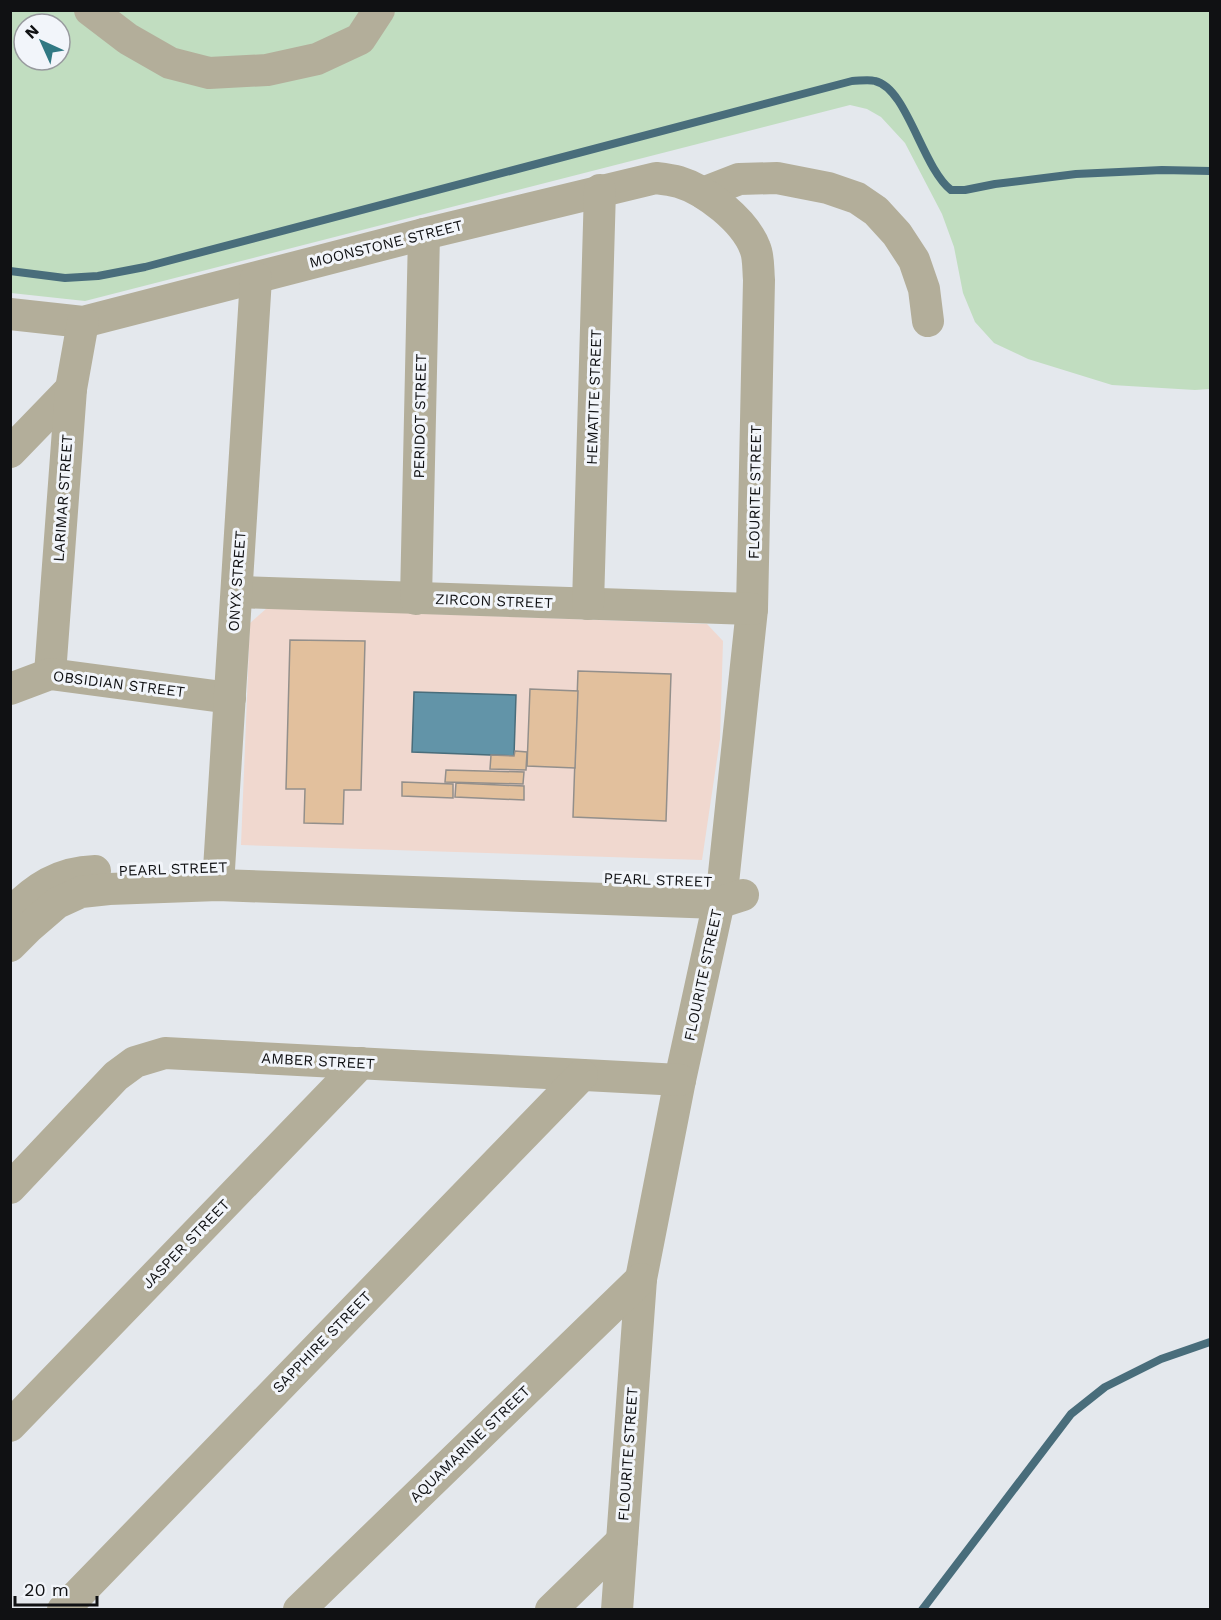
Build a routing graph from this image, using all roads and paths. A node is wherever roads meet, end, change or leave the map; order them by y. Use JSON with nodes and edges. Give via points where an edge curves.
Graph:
{"nodes":[{"id":1,"x":90,"y":10,"type":"edge"},
{"id":2,"x":379,"y":10,"type":"edge"},
{"id":3,"x":600,"y":190,"type":"junction"},
{"id":4,"x":703,"y":193,"type":"junction"},
{"id":5,"x":746,"y":231,"type":"joint"},
{"id":6,"x":424,"y":234,"type":"junction"},
{"id":7,"x":256,"y":278,"type":"junction"},
{"id":8,"x":10,"y":314,"type":"edge"},
{"id":9,"x":928,"y":321,"type":"dead end"},
{"id":10,"x":82,"y":322,"type":"junction"},
{"id":11,"x":71,"y":389,"type":"junction"},
{"id":12,"x":10,"y":452,"type":"edge"},
{"id":13,"x":237,"y":592,"type":"junction"},
{"id":14,"x":416,"y":599,"type":"junction"},
{"id":15,"x":588,"y":604,"type":"junction"},
{"id":16,"x":752,"y":609,"type":"junction"},
{"id":17,"x":50,"y":674,"type":"junction"},
{"id":18,"x":10,"y":689,"type":"edge"},
{"id":19,"x":230,"y":698,"type":"junction"},
{"id":20,"x":219,"y":875,"type":"junction"},
{"id":21,"x":720,"y":893,"type":"junction"},
{"id":22,"x":10,"y":914,"type":"edge"},
{"id":23,"x":10,"y":946,"type":"edge"},
{"id":24,"x":361,"y":1063,"type":"junction"},
{"id":25,"x":582,"y":1075,"type":"junction"},
{"id":26,"x":680,"y":1080,"type":"junction"},
{"id":27,"x":10,"y":1188,"type":"edge"},
{"id":28,"x":641,"y":1279,"type":"junction"},
{"id":29,"x":10,"y":1426,"type":"edge"},
{"id":30,"x":622,"y":1541,"type":"junction"},
{"id":31,"x":63,"y":1610,"type":"edge"},
{"id":32,"x":299,"y":1610,"type":"edge"},
{"id":33,"x":550,"y":1610,"type":"edge"},
{"id":34,"x":617,"y":1610,"type":"edge"}],
"edges":[{"from":1,"to":2,"type":"street","via":[[128,39],[170,63],[209,73],[267,70],[317,59],[360,39]]},
{"from":3,"to":4,"type":"street","name":"MOONSTONE STREET","via":[[656,178],[679,182]]},
{"from":3,"to":6,"type":"street","name":"MOONSTONE STREET"},
{"from":3,"to":15,"type":"street","name":"HEMATITE STREET"},
{"from":4,"to":5,"type":"street","name":"MOONSTONE STREET"},
{"from":4,"to":9,"type":"street","via":[[739,180],[777,178],[857,198],[876,211],[914,260],[924,289]]},
{"from":5,"to":16,"type":"street","name":"FLOURITE STREET","via":[[756,249],[759,280]]},
{"from":6,"to":7,"type":"street","name":"MOONSTONE STREET"},
{"from":6,"to":14,"type":"street","name":"PERIDOT STREET"},
{"from":7,"to":10,"type":"street","name":"MOONSTONE STREET"},
{"from":7,"to":13,"type":"street","name":"ONYX STREET"},
{"from":8,"to":10,"type":"street","name":"MOONSTONE STREET"},
{"from":10,"to":11,"type":"street","name":"LARIMAR STREET"},
{"from":11,"to":12,"type":"street"},
{"from":11,"to":17,"type":"street","name":"LARIMAR STREET"},
{"from":13,"to":14,"type":"street","name":"ZIRCON STREET"},
{"from":13,"to":19,"type":"street","name":"ONYX STREET"},
{"from":14,"to":15,"type":"street","name":"ZIRCON STREET"},
{"from":15,"to":16,"type":"street","name":"ZIRCON STREET"},
{"from":16,"to":21,"type":"street","name":"FLOURITE STREET"},
{"from":17,"to":18,"type":"street","name":"OBSIDIAN STREET"},
{"from":17,"to":19,"type":"street","name":"OBSIDIAN STREET"},
{"from":19,"to":20,"type":"street","name":"ONYX STREET"},
{"from":20,"to":21,"type":"street","name":"PEARL STREET"},
{"from":20,"to":22,"type":"street","name":"PEARL STREET","via":[[76,872],[43,885]]},
{"from":20,"to":23,"type":"street","name":"PEARL STREET","via":[[81,892],[57,903]]},
{"from":21,"to":26,"type":"street","name":"FLOURITE STREET"},
{"from":24,"to":25,"type":"street","name":"AMBER STREET"},
{"from":24,"to":27,"type":"street","name":"AMBER STREET","via":[[182,1053],[149,1057],[116,1076]]},
{"from":24,"to":29,"type":"street","name":"JASPER STREET"},
{"from":25,"to":26,"type":"street","name":"AMBER STREET"},
{"from":25,"to":31,"type":"street","name":"SAPPHIRE STREET"},
{"from":26,"to":28,"type":"street","name":"FLOURITE STREET"},
{"from":28,"to":30,"type":"street","name":"FLOURITE STREET"},
{"from":28,"to":32,"type":"street","name":"AQUAMARINE STREET"},
{"from":30,"to":33,"type":"street"},
{"from":30,"to":34,"type":"street","name":"FLOURITE STREET"}]}
